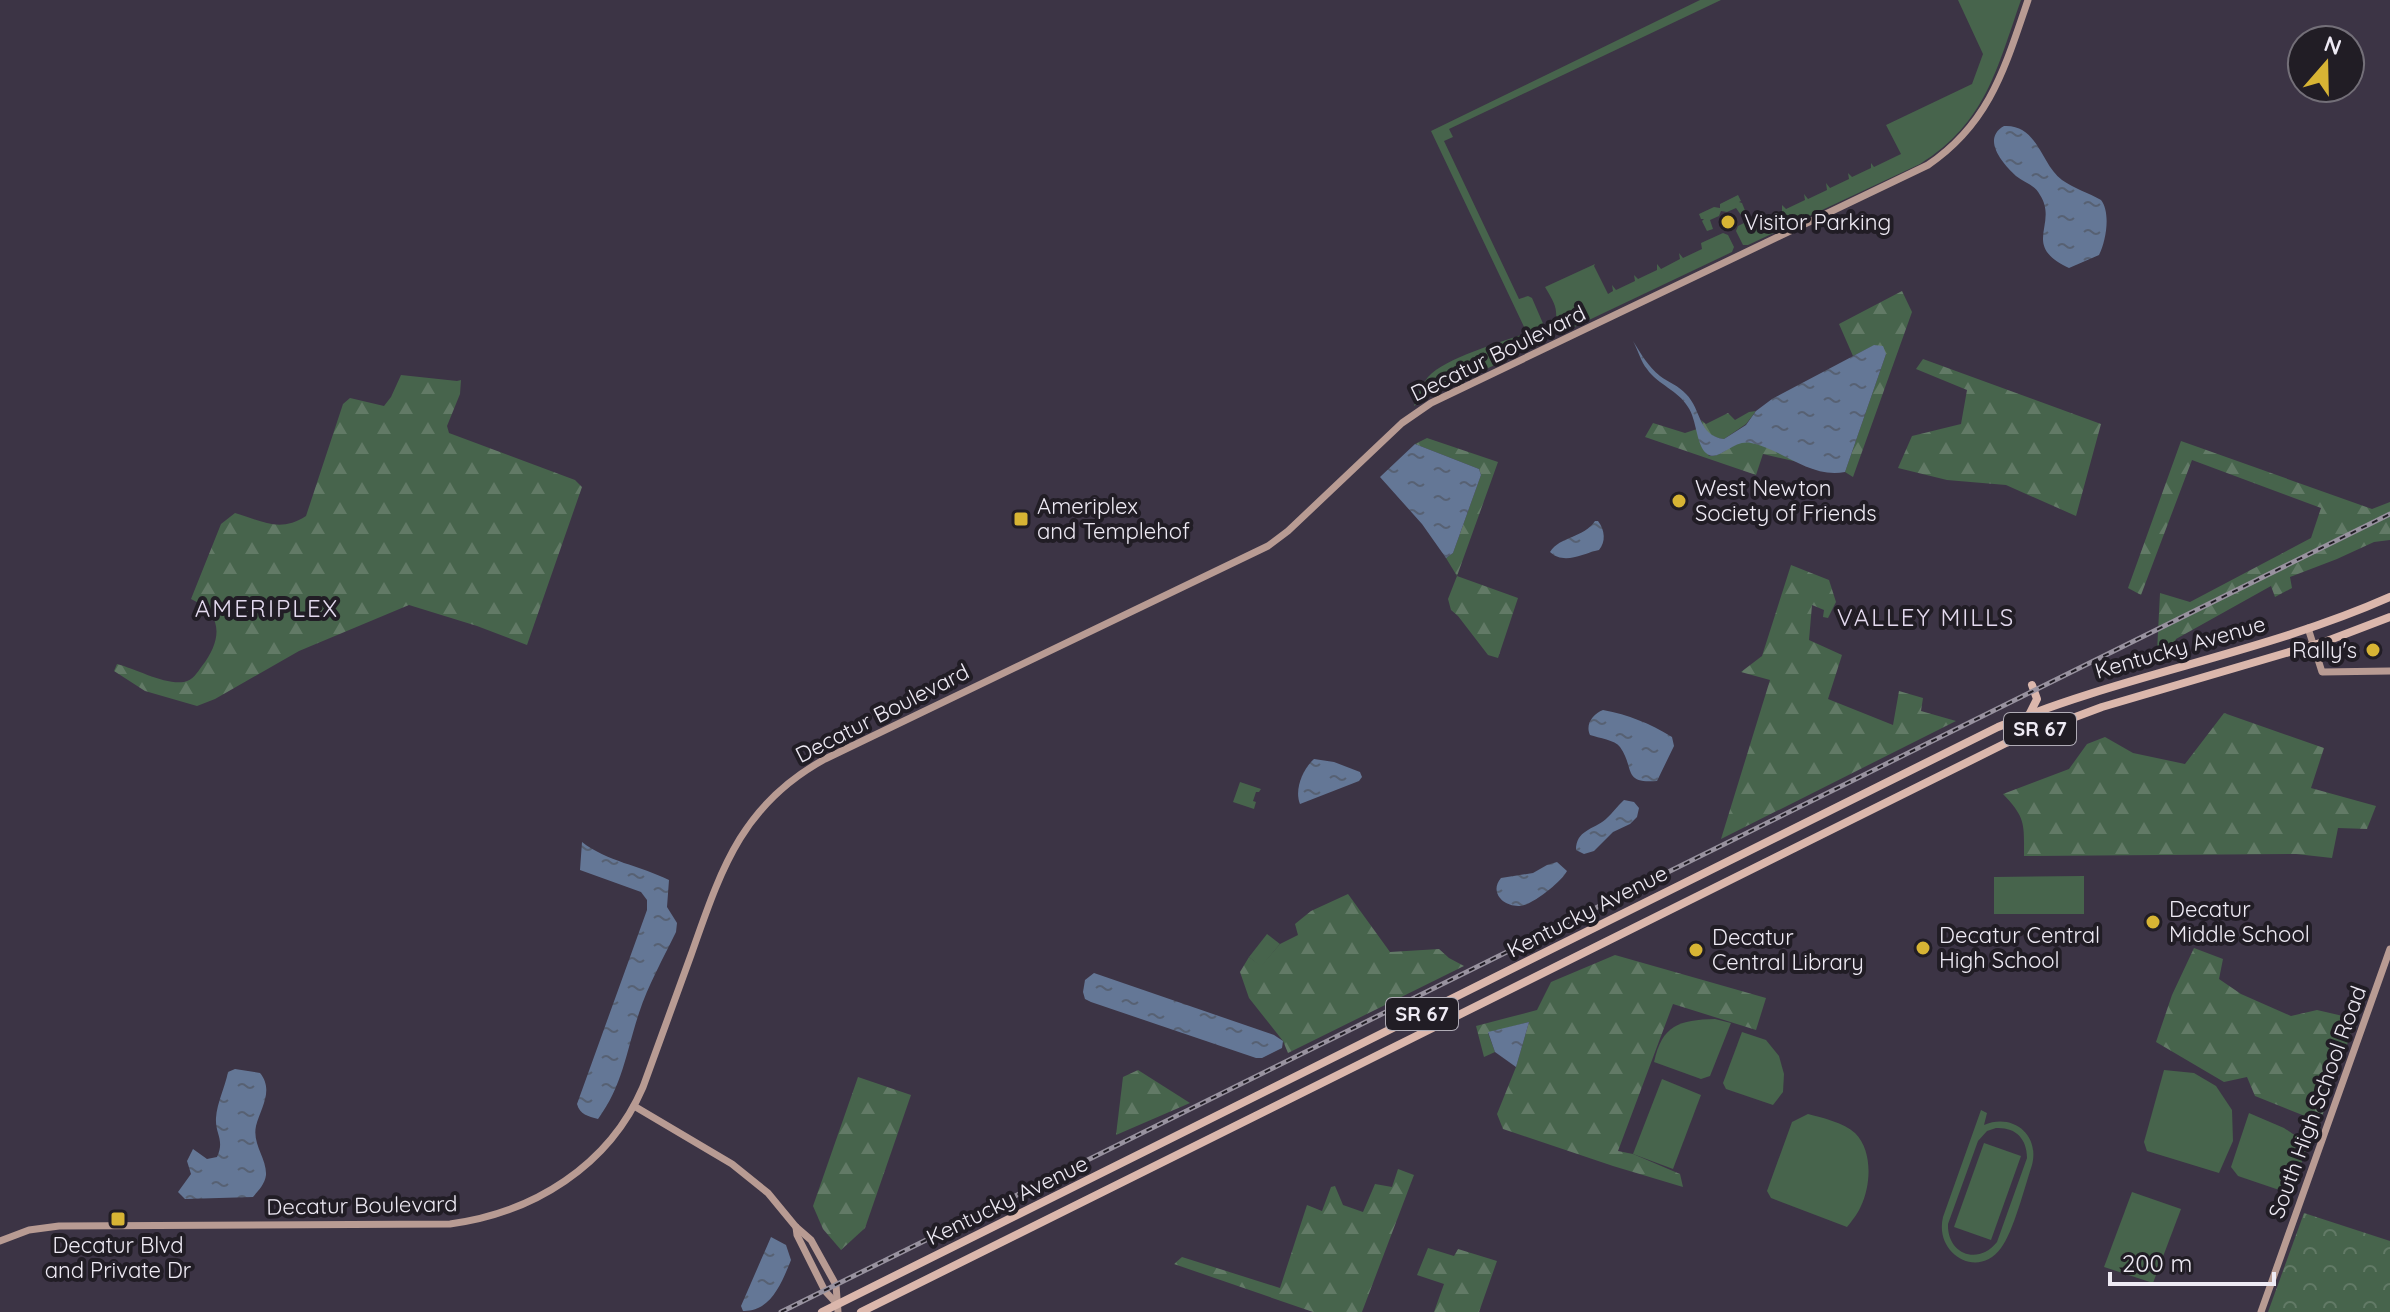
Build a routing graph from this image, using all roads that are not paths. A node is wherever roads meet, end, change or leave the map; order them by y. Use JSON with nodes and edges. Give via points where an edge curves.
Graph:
{"nodes":[{"id":1,"x":2028,"y":0,"type":"edge"},
{"id":2,"x":2390,"y":597,"type":"edge"},
{"id":3,"x":2390,"y":617,"type":"edge"},
{"id":4,"x":2308,"y":628,"type":"junction"},
{"id":5,"x":2313,"y":646,"type":"junction"},
{"id":6,"x":2390,"y":671,"type":"edge"},
{"id":7,"x":2032,"y":685,"type":"dead end"},
{"id":8,"x":2029,"y":714,"type":"junction"},
{"id":9,"x":2390,"y":949,"type":"edge"},
{"id":10,"x":634,"y":1106,"type":"junction"},
{"id":11,"x":0,"y":1241,"type":"edge"},
{"id":12,"x":838,"y":1308,"type":"edge"},
{"id":13,"x":822,"y":1312,"type":"edge"},
{"id":14,"x":861,"y":1312,"type":"edge"},
{"id":15,"x":2261,"y":1312,"type":"edge"}],
"edges":[{"from":1,"to":10,"type":"street","name":"Decatur Boulevard","via":[[1998,83],[1977,120],[1943,155],[1431,403],[1263,549],[831,756],[794,779],[753,818],[726,862]]},
{"from":2,"to":4,"type":"main road","name":"Kentucky Avenue","number":"SR 67"},
{"from":3,"to":5,"type":"main road","name":"Kentucky Avenue","number":"SR 67"},
{"from":4,"to":5,"type":"street"},
{"from":4,"to":8,"type":"main road","name":"Kentucky Avenue","number":"SR 67"},
{"from":5,"to":6,"type":"street","via":[[2322,672]]},
{"from":5,"to":14,"type":"main road","name":"Kentucky Avenue","number":"SR 67","via":[[2102,707],[1985,752]]},
{"from":7,"to":8,"type":"main road","via":[[2037,699]]},
{"from":8,"to":12,"type":"main road","name":"Kentucky Avenue","number":"SR 67"},
{"from":9,"to":15,"type":"street","name":"South High School Road"},
{"from":10,"to":11,"type":"street","name":"Decatur Boulevard","via":[[601,1150],[568,1179],[527,1203],[474,1220],[439,1225],[54,1227]]},
{"from":10,"to":12,"type":"street","via":[[750,1176],[776,1201],[796,1227]]},
{"from":12,"to":13,"type":"main road","name":"Kentucky Avenue","number":"SR 67"}]}
